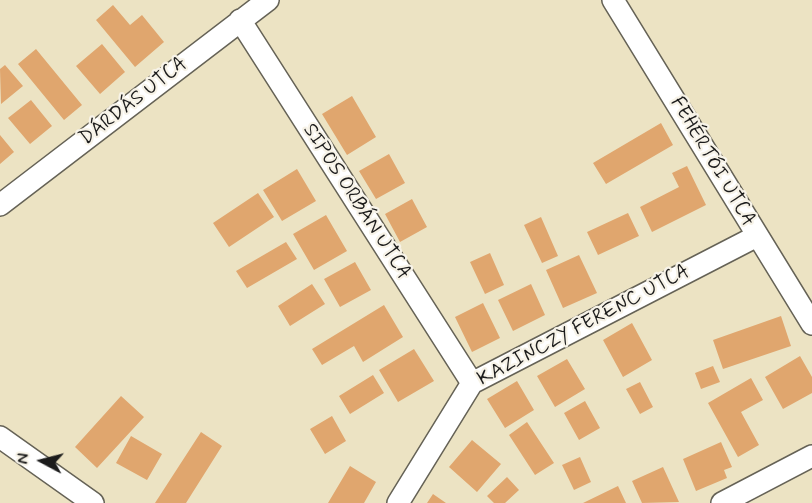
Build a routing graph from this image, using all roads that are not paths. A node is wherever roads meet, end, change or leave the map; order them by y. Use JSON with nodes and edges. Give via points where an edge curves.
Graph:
{"nodes":[{"id":1,"x":268,"y":0,"type":"edge"},
{"id":2,"x":613,"y":0,"type":"edge"},
{"id":3,"x":240,"y":20,"type":"junction"},
{"id":4,"x":0,"y":206,"type":"edge"},
{"id":5,"x":757,"y":236,"type":"junction"},
{"id":6,"x":812,"y":324,"type":"edge"},
{"id":7,"x":472,"y":383,"type":"junction"},
{"id":8,"x":0,"y":437,"type":"edge"},
{"id":9,"x":812,"y":456,"type":"edge"},
{"id":10,"x":93,"y":503,"type":"edge"},
{"id":11,"x":398,"y":503,"type":"edge"},
{"id":12,"x":722,"y":503,"type":"edge"}],
"edges":[{"from":1,"to":3,"type":"street","name":"DÁRDÁS UTCA"},
{"from":2,"to":5,"type":"street","name":"FEHÉRTÓI UTCA"},
{"from":3,"to":4,"type":"street","name":"DÁRDÁS UTCA"},
{"from":3,"to":7,"type":"street","name":"SIPOS ORBÁN UTCA"},
{"from":5,"to":6,"type":"street","name":"FEHÉRTÓI UTCA"},
{"from":5,"to":7,"type":"street","name":"KAZINCZY FERENC UTCA"},
{"from":7,"to":11,"type":"street","name":"KAZINCZY FERENC UTCA"},
{"from":8,"to":10,"type":"street"},
{"from":9,"to":12,"type":"street"}]}
